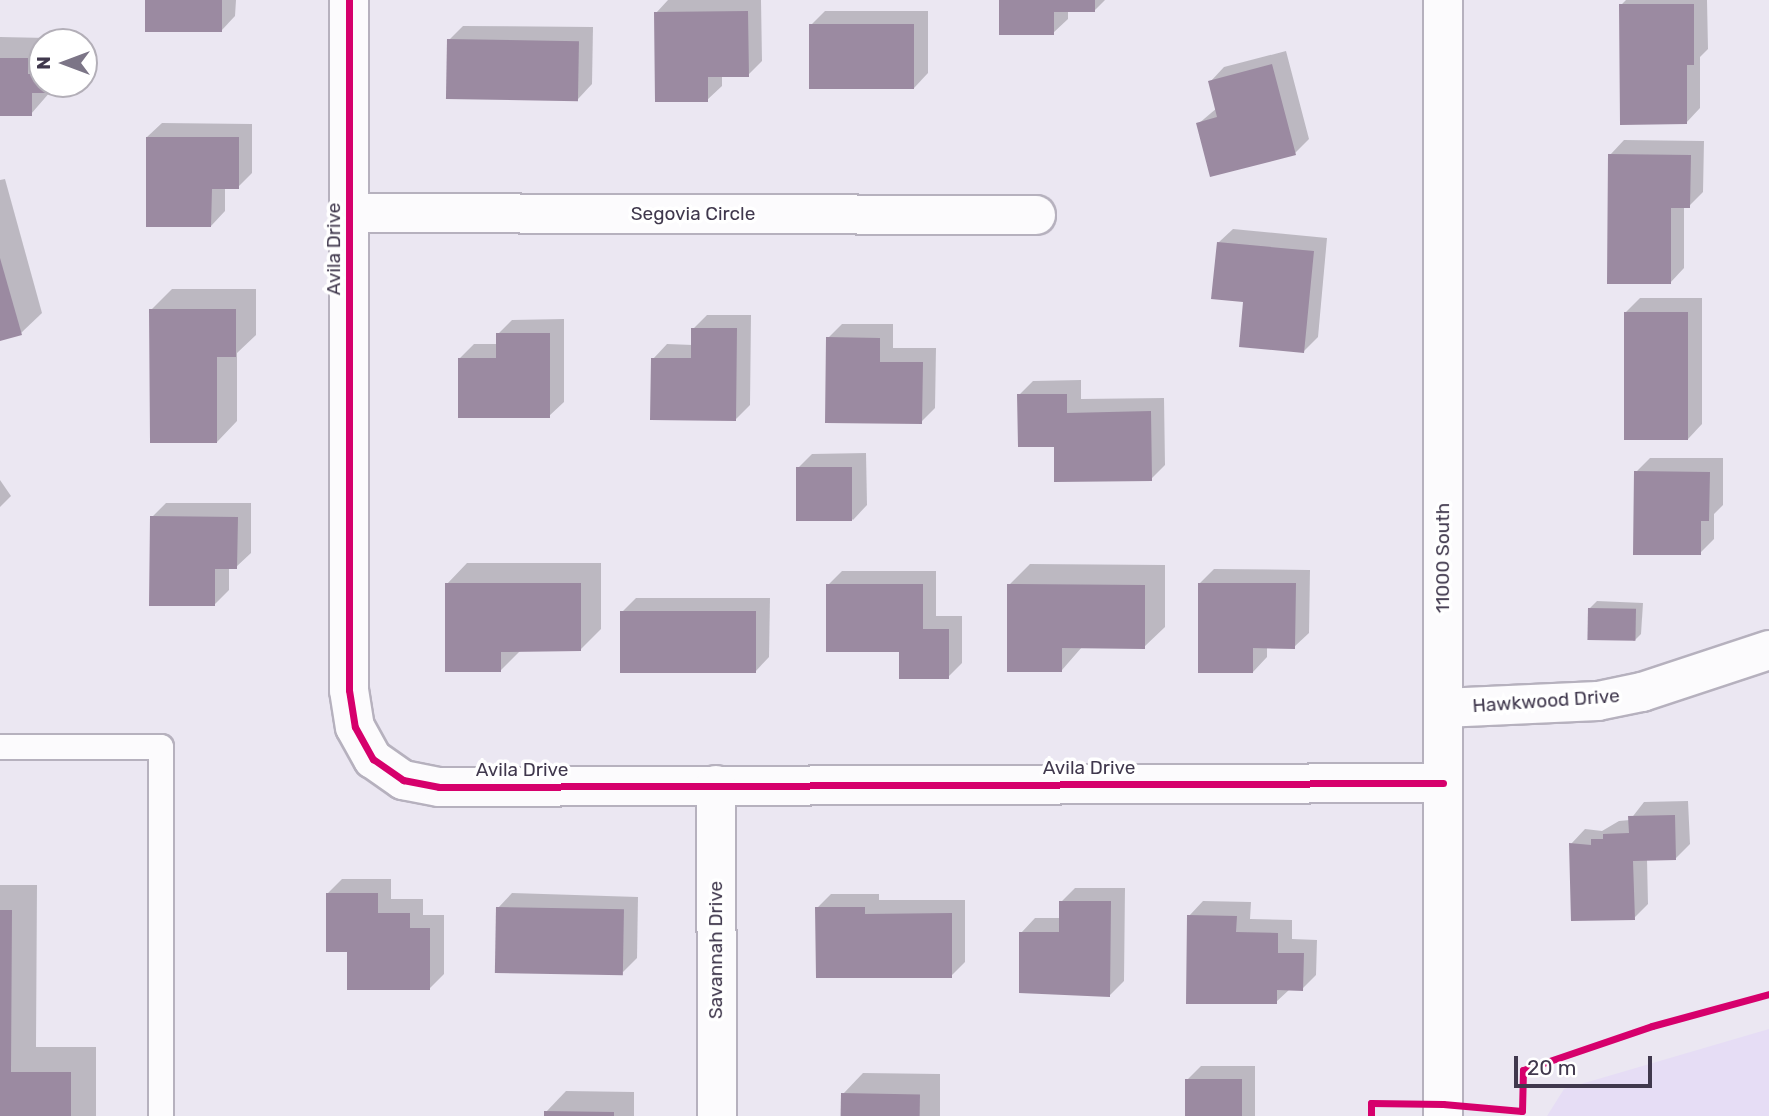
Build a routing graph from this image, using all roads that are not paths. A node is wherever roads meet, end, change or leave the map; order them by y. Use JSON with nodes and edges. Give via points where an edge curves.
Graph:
{"nodes":[{"id":1,"x":349,"y":0,"type":"edge"},
{"id":2,"x":1443,"y":0,"type":"edge"},
{"id":3,"x":349,"y":213,"type":"junction"},
{"id":4,"x":1037,"y":215,"type":"dead end"},
{"id":5,"x":1769,"y":650,"type":"edge"},
{"id":6,"x":1443,"y":708,"type":"junction"},
{"id":7,"x":0,"y":747,"type":"edge"},
{"id":8,"x":1443,"y":783,"type":"junction"},
{"id":9,"x":716,"y":785,"type":"junction"},
{"id":10,"x":161,"y":1116,"type":"edge"},
{"id":11,"x":717,"y":1116,"type":"edge"},
{"id":12,"x":1443,"y":1116,"type":"edge"}],
"edges":[{"from":1,"to":3,"type":"street","name":"Avila Drive"},
{"from":2,"to":6,"type":"street","name":"11000 South"},
{"from":3,"to":4,"type":"street","name":"Segovia Circle"},
{"from":3,"to":9,"type":"street","name":"Avila Drive","via":[[349,690],[355,727],[373,759],[403,780],[439,787]]},
{"from":5,"to":6,"type":"street","name":"Hawkwood Drive","via":[[1642,692],[1598,701]]},
{"from":6,"to":8,"type":"street","name":"11000 South"},
{"from":7,"to":10,"type":"lane","via":[[161,747]]},
{"from":8,"to":9,"type":"street","name":"Avila Drive"},
{"from":8,"to":12,"type":"street","name":"11000 South"},
{"from":9,"to":11,"type":"street","name":"Savannah Drive"}]}
